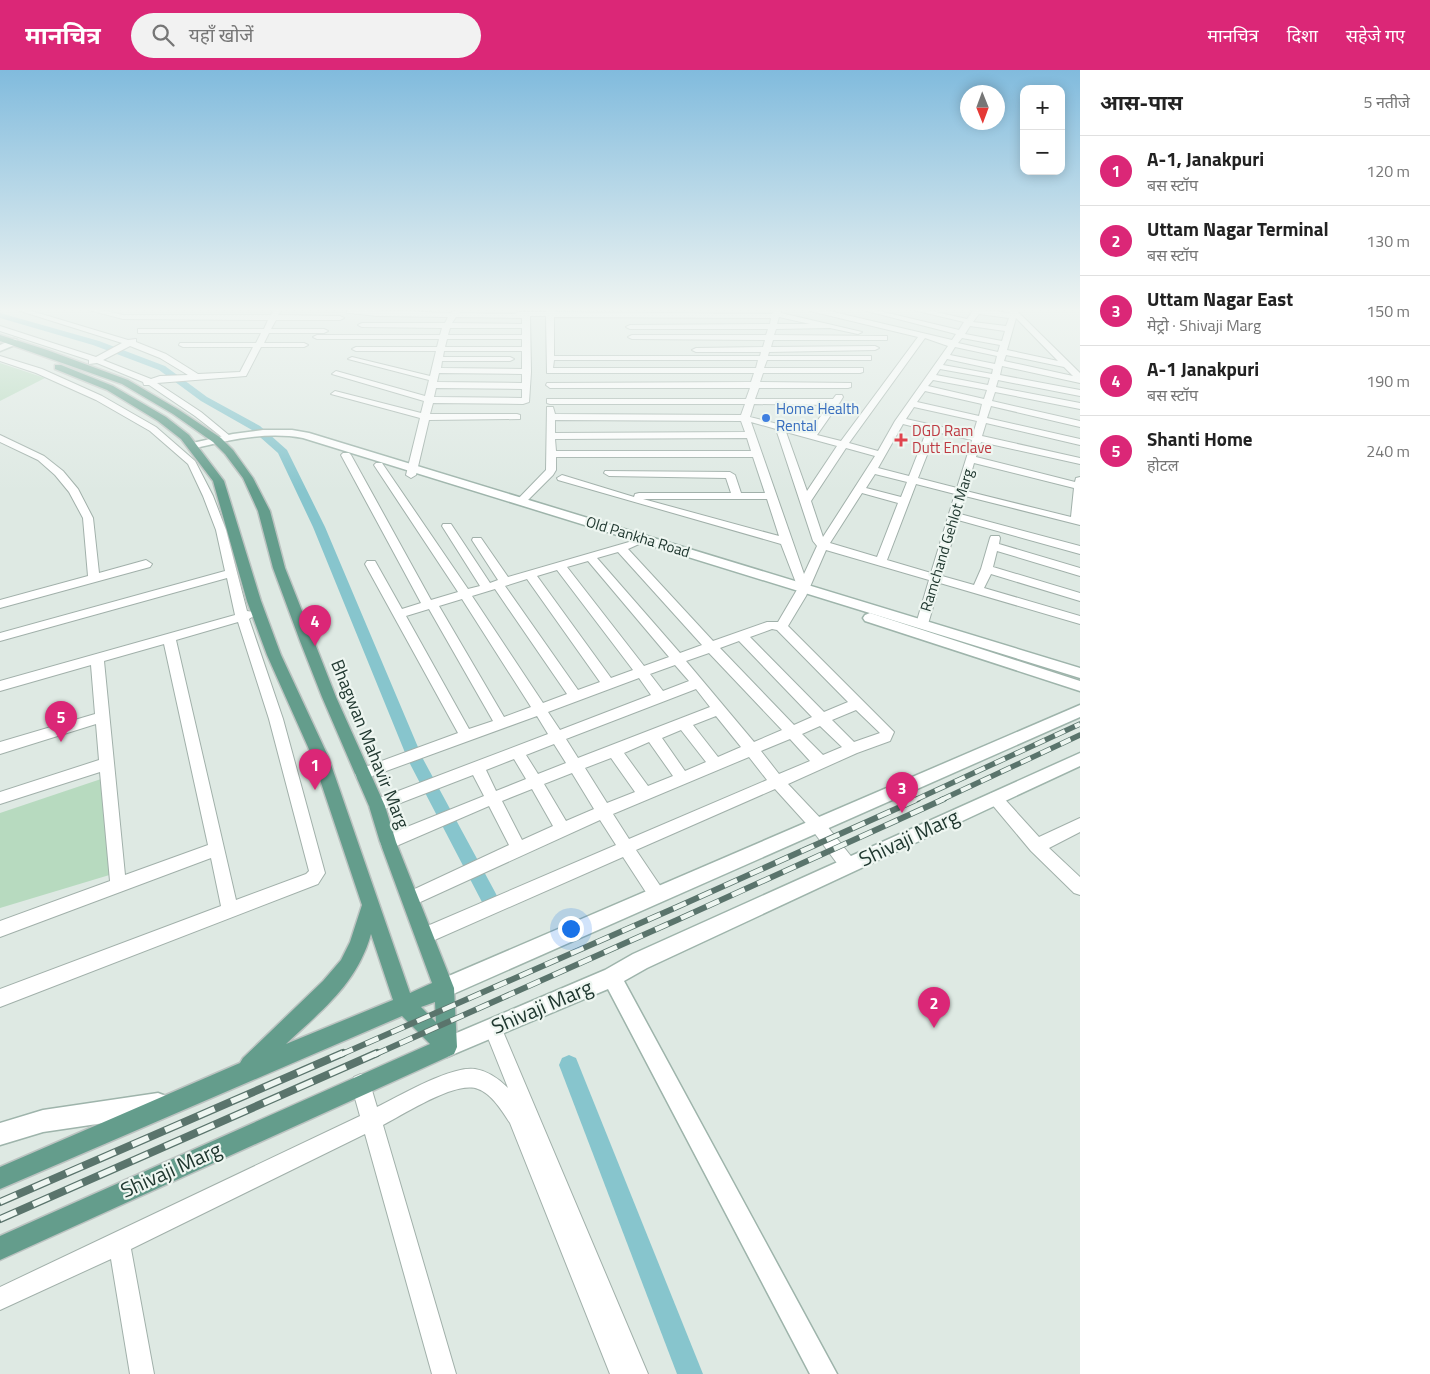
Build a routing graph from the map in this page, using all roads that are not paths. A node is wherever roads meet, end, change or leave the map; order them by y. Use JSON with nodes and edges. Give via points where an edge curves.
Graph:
{"nodes":[{"id":1,"x":38,"y":370,"type":"edge"},
{"id":2,"x":66,"y":370,"type":"edge"},
{"id":3,"x":93,"y":370,"type":"edge"},
{"id":4,"x":120,"y":370,"type":"edge"},
{"id":5,"x":185,"y":370,"type":"edge"},
{"id":6,"x":245,"y":370,"type":"edge"},
{"id":7,"x":399,"y":370,"type":"edge"},
{"id":8,"x":436,"y":370,"type":"edge"},
{"id":9,"x":860,"y":370,"type":"joint"},
{"id":10,"x":897,"y":370,"type":"edge"},
{"id":11,"x":936,"y":370,"type":"edge"},
{"id":12,"x":998,"y":370,"type":"edge"},
{"id":13,"x":1025,"y":370,"type":"edge"},
{"id":14,"x":1042,"y":370,"type":"edge"},
{"id":15,"x":550,"y":371,"type":"joint"},
{"id":16,"x":759,"y":371,"type":"junction"},
{"id":17,"x":526,"y":372,"type":"joint"},
{"id":18,"x":336,"y":374,"type":"dead end"},
{"id":19,"x":196,"y":377,"type":"junction"},
{"id":20,"x":931,"y":377,"type":"junction"},
{"id":21,"x":434,"y":378,"type":"junction"},
{"id":22,"x":1080,"y":379,"type":"edge"},
{"id":23,"x":150,"y":382,"type":"junction"},
{"id":24,"x":550,"y":385,"type":"junction"},
{"id":25,"x":755,"y":385,"type":"junction"},
{"id":26,"x":848,"y":385,"type":"junction"},
{"id":27,"x":526,"y":386,"type":"junction"},
{"id":28,"x":135,"y":388,"type":"junction"},
{"id":29,"x":924,"y":388,"type":"junction"},
{"id":30,"x":992,"y":388,"type":"junction"},
{"id":31,"x":1080,"y":393,"type":"edge"},
{"id":32,"x":335,"y":394,"type":"dead end"},
{"id":33,"x":429,"y":400,"type":"junction"},
{"id":34,"x":550,"y":401,"type":"junction"},
{"id":35,"x":750,"y":401,"type":"junction"},
{"id":36,"x":836,"y":402,"type":"junction"},
{"id":37,"x":913,"y":404,"type":"junction"},
{"id":38,"x":987,"y":404,"type":"junction"},
{"id":39,"x":1080,"y":406,"type":"edge"},
{"id":40,"x":425,"y":417,"type":"junction"},
{"id":41,"x":517,"y":417,"type":"dead end"},
{"id":42,"x":550,"y":417,"type":"junction"},
{"id":43,"x":745,"y":418,"type":"junction"},
{"id":44,"x":982,"y":420,"type":"junction"},
{"id":45,"x":900,"y":421,"type":"junction"},
{"id":46,"x":1080,"y":424,"type":"edge"},
{"id":47,"x":780,"y":428,"type":"junction"},
{"id":48,"x":933,"y":428,"type":"junction"},
{"id":49,"x":750,"y":435,"type":"junction"},
{"id":50,"x":550,"y":436,"type":"junction"},
{"id":51,"x":811,"y":436,"type":"junction"},
{"id":52,"x":977,"y":438,"type":"junction"},
{"id":53,"x":1,"y":439,"type":"edge"},
{"id":54,"x":170,"y":442,"type":"junction"},
{"id":55,"x":223,"y":442,"type":"junction"},
{"id":56,"x":1080,"y":442,"type":"edge"},
{"id":57,"x":268,"y":444,"type":"dead end"},
{"id":58,"x":843,"y":444,"type":"junction"},
{"id":59,"x":192,"y":446,"type":"junction"},
{"id":60,"x":241,"y":447,"type":"dead end"},
{"id":61,"x":550,"y":454,"type":"junction"},
{"id":62,"x":757,"y":454,"type":"junction"},
{"id":63,"x":346,"y":455,"type":"junction"},
{"id":64,"x":881,"y":455,"type":"junction"},
{"id":65,"x":971,"y":459,"type":"junction"},
{"id":66,"x":1080,"y":462,"type":"edge"},
{"id":67,"x":379,"y":465,"type":"junction"},
{"id":68,"x":872,"y":470,"type":"junction"},
{"id":69,"x":412,"y":471,"type":"junction"},
{"id":70,"x":610,"y":473,"type":"dead end"},
{"id":71,"x":562,"y":478,"type":"dead end"},
{"id":72,"x":912,"y":481,"type":"junction"},
{"id":73,"x":1080,"y":483,"type":"edge"},
{"id":74,"x":859,"y":489,"type":"junction"},
{"id":75,"x":961,"y":493,"type":"junction"},
{"id":76,"x":620,"y":496,"type":"junction"},
{"id":77,"x":737,"y":496,"type":"junction"},
{"id":78,"x":770,"y":496,"type":"junction"},
{"id":79,"x":521,"y":501,"type":"junction"},
{"id":80,"x":904,"y":501,"type":"junction"},
{"id":81,"x":805,"y":502,"type":"junction"},
{"id":82,"x":954,"y":516,"type":"junction"},
{"id":83,"x":1078,"y":521,"type":"edge"},
{"id":84,"x":447,"y":526,"type":"dead end"},
{"id":85,"x":997,"y":527,"type":"junction"},
{"id":86,"x":477,"y":540,"type":"dead end"},
{"id":87,"x":786,"y":542,"type":"junction"},
{"id":88,"x":823,"y":545,"type":"junction"},
{"id":89,"x":627,"y":546,"type":"junction"},
{"id":90,"x":993,"y":546,"type":"junction"},
{"id":91,"x":1080,"y":550,"type":"edge"},
{"id":92,"x":590,"y":557,"type":"junction"},
{"id":93,"x":881,"y":561,"type":"junction"},
{"id":94,"x":146,"y":564,"type":"dead end"},
{"id":95,"x":372,"y":564,"type":"dead end"},
{"id":96,"x":560,"y":566,"type":"junction"},
{"id":97,"x":987,"y":569,"type":"junction"},
{"id":98,"x":1080,"y":572,"type":"edge"},
{"id":99,"x":232,"y":574,"type":"junction"},
{"id":100,"x":530,"y":575,"type":"junction"},
{"id":101,"x":936,"y":577,"type":"junction"},
{"id":102,"x":94,"y":578,"type":"junction"},
{"id":103,"x":497,"y":584,"type":"junction"},
{"id":104,"x":978,"y":589,"type":"junction"},
{"id":105,"x":801,"y":591,"type":"junction"},
{"id":106,"x":464,"y":593,"type":"junction"},
{"id":107,"x":1080,"y":596,"type":"edge"},
{"id":108,"x":0,"y":604,"type":"edge"},
{"id":109,"x":430,"y":604,"type":"junction"},
{"id":110,"x":258,"y":612,"type":"junction"},
{"id":111,"x":398,"y":614,"type":"junction"},
{"id":112,"x":242,"y":617,"type":"junction"},
{"id":113,"x":1080,"y":620,"type":"edge"},
{"id":114,"x":922,"y":624,"type":"junction"},
{"id":115,"x":782,"y":627,"type":"junction"},
{"id":116,"x":741,"y":636,"type":"junction"},
{"id":117,"x":0,"y":637,"type":"edge"},
{"id":118,"x":169,"y":637,"type":"junction"},
{"id":119,"x":711,"y":647,"type":"junction"},
{"id":120,"x":97,"y":658,"type":"junction"},
{"id":121,"x":678,"y":660,"type":"junction"},
{"id":122,"x":642,"y":672,"type":"junction"},
{"id":123,"x":1080,"y":673,"type":"edge"},
{"id":124,"x":698,"y":683,"type":"junction"},
{"id":125,"x":608,"y":684,"type":"junction"},
{"id":126,"x":0,"y":686,"type":"edge"},
{"id":127,"x":1080,"y":686,"type":"edge"},
{"id":128,"x":575,"y":696,"type":"junction"},
{"id":129,"x":660,"y":697,"type":"junction"},
{"id":130,"x":858,"y":703,"type":"junction"},
{"id":131,"x":539,"y":709,"type":"junction"},
{"id":132,"x":718,"y":709,"type":"junction"},
{"id":133,"x":1080,"y":711,"type":"edge"},
{"id":134,"x":102,"y":717,"type":"junction"},
{"id":135,"x":821,"y":719,"type":"junction"},
{"id":136,"x":501,"y":723,"type":"junction"},
{"id":137,"x":683,"y":723,"type":"junction"},
{"id":138,"x":793,"y":732,"type":"junction"},
{"id":139,"x":652,"y":735,"type":"junction"},
{"id":140,"x":466,"y":736,"type":"junction"},
{"id":141,"x":558,"y":738,"type":"junction"},
{"id":142,"x":0,"y":748,"type":"edge"},
{"id":143,"x":852,"y":749,"type":"junction"},
{"id":144,"x":614,"y":750,"type":"junction"},
{"id":145,"x":751,"y":750,"type":"junction"},
{"id":146,"x":518,"y":753,"type":"junction"},
{"id":147,"x":1080,"y":759,"type":"edge"},
{"id":148,"x":821,"y":763,"type":"junction"},
{"id":149,"x":106,"y":764,"type":"junction"},
{"id":150,"x":716,"y":765,"type":"junction"},
{"id":151,"x":575,"y":766,"type":"junction"},
{"id":152,"x":477,"y":768,"type":"junction"},
{"id":153,"x":362,"y":774,"type":"junction"},
{"id":154,"x":682,"y":778,"type":"junction"},
{"id":155,"x":536,"y":782,"type":"junction"},
{"id":156,"x":777,"y":782,"type":"junction"},
{"id":157,"x":645,"y":794,"type":"junction"},
{"id":158,"x":0,"y":798,"type":"edge"},
{"id":159,"x":995,"y":798,"type":"junction"},
{"id":160,"x":494,"y":799,"type":"junction"},
{"id":161,"x":377,"y":806,"type":"junction"},
{"id":162,"x":602,"y":812,"type":"junction"},
{"id":163,"x":1080,"y":825,"type":"edge"},
{"id":164,"x":818,"y":826,"type":"junction"},
{"id":165,"x":563,"y":829,"type":"junction"},
{"id":166,"x":388,"y":842,"type":"junction"},
{"id":167,"x":1037,"y":846,"type":"junction"},
{"id":168,"x":625,"y":848,"type":"junction"},
{"id":169,"x":217,"y":849,"type":"junction"},
{"id":170,"x":519,"y":849,"type":"junction"},
{"id":171,"x":848,"y":865,"type":"junction"},
{"id":172,"x":118,"y":885,"type":"junction"},
{"id":173,"x":1080,"y":888,"type":"edge"},
{"id":174,"x":657,"y":895,"type":"junction"},
{"id":175,"x":410,"y":899,"type":"junction"},
{"id":176,"x":371,"y":904,"type":"junction"},
{"id":177,"x":230,"y":910,"type":"junction"},
{"id":178,"x":0,"y":929,"type":"edge"},
{"id":179,"x":424,"y":936,"type":"junction"},
{"id":180,"x":612,"y":977,"type":"junction"},
{"id":181,"x":444,"y":988,"type":"junction"},
{"id":182,"x":0,"y":998,"type":"edge"},
{"id":183,"x":404,"y":1004,"type":"junction"},
{"id":184,"x":493,"y":1028,"type":"junction"},
{"id":185,"x":447,"y":1047,"type":"junction"},
{"id":186,"x":244,"y":1072,"type":"junction"},
{"id":187,"x":361,"y":1084,"type":"junction"},
{"id":188,"x":181,"y":1100,"type":"junction"},
{"id":189,"x":372,"y":1122,"type":"junction"},
{"id":190,"x":0,"y":1134,"type":"edge"},
{"id":191,"x":0,"y":1178,"type":"edge"},
{"id":192,"x":119,"y":1244,"type":"junction"},
{"id":193,"x":0,"y":1248,"type":"edge"},
{"id":194,"x":0,"y":1298,"type":"edge"},
{"id":195,"x":142,"y":1374,"type":"edge"},
{"id":196,"x":444,"y":1374,"type":"edge"},
{"id":197,"x":622,"y":1374,"type":"edge"},
{"id":198,"x":636,"y":1374,"type":"edge"},
{"id":199,"x":824,"y":1374,"type":"edge"}],
"edges":[{"from":1,"to":54,"type":"street","via":[[99,398]]},
{"from":2,"to":59,"type":"main road","via":[[140,405]]},
{"from":3,"to":28,"type":"main road","name":"Bhagwan Mahavir Marg"},
{"from":4,"to":23,"type":"street"},
{"from":5,"to":19,"type":"street"},
{"from":6,"to":19,"type":"street","via":[[243,374]]},
{"from":7,"to":21,"type":"street"},
{"from":8,"to":21,"type":"street"},
{"from":9,"to":16,"type":"street"},
{"from":9,"to":26,"type":"street"},
{"from":10,"to":58,"type":"street"},
{"from":11,"to":20,"type":"street"},
{"from":12,"to":30,"type":"street","name":"Ramchand Gehlot Marg"},
{"from":13,"to":31,"type":"street"},
{"from":14,"to":22,"type":"street"},
{"from":15,"to":16,"type":"street"},
{"from":15,"to":24,"type":"street"},
{"from":16,"to":25,"type":"street"},
{"from":17,"to":21,"type":"street"},
{"from":17,"to":27,"type":"street"},
{"from":18,"to":33,"type":"street"},
{"from":19,"to":23,"type":"street"},
{"from":20,"to":29,"type":"street"},
{"from":20,"to":30,"type":"street"},
{"from":21,"to":27,"type":"street"},
{"from":21,"to":33,"type":"street"},
{"from":23,"to":28,"type":"street"},
{"from":23,"to":55,"type":"street","via":[[198,414]]},
{"from":24,"to":25,"type":"street"},
{"from":24,"to":34,"type":"street"},
{"from":25,"to":26,"type":"street"},
{"from":25,"to":35,"type":"street"},
{"from":26,"to":36,"type":"street"},
{"from":27,"to":33,"type":"street","via":[[524,401]]},
{"from":28,"to":55,"type":"main road","name":"Bhagwan Mahavir Marg"},
{"from":29,"to":37,"type":"street"},
{"from":29,"to":38,"type":"street"},
{"from":30,"to":38,"type":"street","name":"Ramchand Gehlot Marg"},
{"from":30,"to":39,"type":"street"},
{"from":32,"to":40,"type":"street"},
{"from":33,"to":40,"type":"street"},
{"from":34,"to":35,"type":"street"},
{"from":34,"to":42,"type":"street"},
{"from":35,"to":36,"type":"street"},
{"from":35,"to":43,"type":"street"},
{"from":36,"to":51,"type":"street"},
{"from":37,"to":44,"type":"street"},
{"from":37,"to":45,"type":"street"},
{"from":38,"to":44,"type":"street","name":"Ramchand Gehlot Marg"},
{"from":38,"to":46,"type":"street"},
{"from":40,"to":41,"type":"street"},
{"from":40,"to":69,"type":"street"},
{"from":42,"to":43,"type":"street"},
{"from":42,"to":50,"type":"street"},
{"from":43,"to":47,"type":"street"},
{"from":43,"to":49,"type":"street"},
{"from":44,"to":52,"type":"street","name":"Ramchand Gehlot Marg"},
{"from":44,"to":56,"type":"street"},
{"from":45,"to":48,"type":"street"},
{"from":45,"to":64,"type":"street"},
{"from":47,"to":51,"type":"street"},
{"from":47,"to":81,"type":"street"},
{"from":48,"to":52,"type":"street"},
{"from":48,"to":72,"type":"street"},
{"from":49,"to":50,"type":"street"},
{"from":49,"to":62,"type":"street"},
{"from":50,"to":61,"type":"street"},
{"from":51,"to":58,"type":"street"},
{"from":52,"to":65,"type":"street","name":"Ramchand Gehlot Marg"},
{"from":52,"to":66,"type":"street"},
{"from":53,"to":102,"type":"street","via":[[41,458],[74,491],[88,518]]},
{"from":54,"to":59,"type":"main road"},
{"from":54,"to":99,"type":"street","via":[[189,458],[202,481],[221,530]]},
{"from":55,"to":59,"type":"street","name":"Old Pankha Road"},
{"from":55,"to":60,"type":"street","name":"Old Pankha Road"},
{"from":55,"to":69,"type":"street","name":"Old Pankha Road","via":[[289,432]]},
{"from":55,"to":153,"type":"main road","name":"Bhagwan Mahavir Marg","via":[[248,478],[264,510],[280,568]]},
{"from":57,"to":63,"type":"street","name":"Old Pankha Road","via":[[306,442]]},
{"from":58,"to":64,"type":"street"},
{"from":58,"to":81,"type":"street"},
{"from":59,"to":110,"type":"main road","via":[[218,481]]},
{"from":61,"to":62,"type":"street"},
{"from":61,"to":79,"type":"street","via":[[550,473]]},
{"from":62,"to":78,"type":"street"},
{"from":63,"to":67,"type":"street","name":"Old Pankha Road"},
{"from":63,"to":109,"type":"street"},
{"from":64,"to":68,"type":"street"},
{"from":65,"to":73,"type":"street"},
{"from":65,"to":75,"type":"street","name":"Ramchand Gehlot Marg"},
{"from":67,"to":69,"type":"street","name":"Old Pankha Road"},
{"from":67,"to":106,"type":"street"},
{"from":68,"to":72,"type":"street"},
{"from":68,"to":74,"type":"street"},
{"from":69,"to":79,"type":"street","name":"Old Pankha Road"},
{"from":69,"to":89,"type":"street","name":"Old Pankha Road"},
{"from":70,"to":77,"type":"street","via":[[730,475]]},
{"from":71,"to":76,"type":"street"},
{"from":72,"to":75,"type":"street"},
{"from":72,"to":80,"type":"street"},
{"from":73,"to":83,"type":"street"},
{"from":74,"to":80,"type":"street"},
{"from":74,"to":88,"type":"street"},
{"from":75,"to":82,"type":"street","name":"Ramchand Gehlot Marg"},
{"from":75,"to":83,"type":"street"},
{"from":76,"to":77,"type":"street"},
{"from":76,"to":87,"type":"street"},
{"from":77,"to":78,"type":"street"},
{"from":78,"to":87,"type":"street"},
{"from":79,"to":105,"type":"street","name":"Old Pankha Road"},
{"from":80,"to":93,"type":"street"},
{"from":81,"to":88,"type":"street"},
{"from":82,"to":85,"type":"street"},
{"from":82,"to":101,"type":"street","name":"Ramchand Gehlot Marg"},
{"from":84,"to":103,"type":"street"},
{"from":85,"to":90,"type":"street"},
{"from":85,"to":91,"type":"street"},
{"from":86,"to":103,"type":"street"},
{"from":87,"to":105,"type":"street"},
{"from":88,"to":93,"type":"street"},
{"from":88,"to":105,"type":"street"},
{"from":89,"to":92,"type":"street"},
{"from":89,"to":105,"type":"street","name":"Old Pankha Road"},
{"from":89,"to":119,"type":"street"},
{"from":90,"to":97,"type":"street"},
{"from":90,"to":98,"type":"street"},
{"from":92,"to":96,"type":"street"},
{"from":92,"to":121,"type":"street"},
{"from":93,"to":101,"type":"street"},
{"from":94,"to":102,"type":"street"},
{"from":95,"to":111,"type":"street"},
{"from":96,"to":100,"type":"street"},
{"from":96,"to":122,"type":"street"},
{"from":97,"to":104,"type":"street"},
{"from":97,"to":107,"type":"street"},
{"from":99,"to":112,"type":"street"},
{"from":99,"to":117,"type":"street"},
{"from":100,"to":103,"type":"street"},
{"from":100,"to":125,"type":"street"},
{"from":101,"to":104,"type":"street"},
{"from":101,"to":114,"type":"street","name":"Ramchand Gehlot Marg"},
{"from":102,"to":108,"type":"street"},
{"from":103,"to":106,"type":"street"},
{"from":103,"to":128,"type":"street"},
{"from":104,"to":113,"type":"street"},
{"from":105,"to":114,"type":"street","name":"Old Pankha Road"},
{"from":105,"to":115,"type":"street"},
{"from":105,"to":127,"type":"street","name":"Old Pankha Road"},
{"from":106,"to":109,"type":"street"},
{"from":106,"to":131,"type":"street"},
{"from":109,"to":111,"type":"street"},
{"from":109,"to":136,"type":"street"},
{"from":110,"to":112,"type":"street"},
{"from":110,"to":176,"type":"main road","via":[[320,756]]},
{"from":111,"to":140,"type":"street"},
{"from":112,"to":118,"type":"street"},
{"from":112,"to":177,"type":"street","via":[[276,719],[317,873],[312,878]]},
{"from":114,"to":123,"type":"street","name":"Old Pankha Road"},
{"from":115,"to":116,"type":"street","via":[[771,625]]},
{"from":115,"to":130,"type":"street"},
{"from":116,"to":119,"type":"street"},
{"from":116,"to":135,"type":"street"},
{"from":118,"to":120,"type":"street"},
{"from":118,"to":169,"type":"street"},
{"from":119,"to":121,"type":"street"},
{"from":119,"to":138,"type":"street"},
{"from":120,"to":126,"type":"street"},
{"from":120,"to":134,"type":"street"},
{"from":121,"to":122,"type":"street"},
{"from":121,"to":124,"type":"street"},
{"from":122,"to":125,"type":"street"},
{"from":122,"to":129,"type":"street"},
{"from":124,"to":129,"type":"street"},
{"from":124,"to":132,"type":"street"},
{"from":125,"to":128,"type":"street"},
{"from":128,"to":131,"type":"street"},
{"from":129,"to":141,"type":"street"},
{"from":130,"to":135,"type":"street"},
{"from":130,"to":143,"type":"street","via":[[886,728],[887,735]]},
{"from":131,"to":136,"type":"street"},
{"from":131,"to":141,"type":"street"},
{"from":132,"to":137,"type":"street"},
{"from":132,"to":145,"type":"street"},
{"from":133,"to":164,"type":"street"},
{"from":134,"to":142,"type":"street"},
{"from":134,"to":149,"type":"street"},
{"from":135,"to":138,"type":"street"},
{"from":135,"to":143,"type":"street"},
{"from":136,"to":140,"type":"street"},
{"from":137,"to":139,"type":"street"},
{"from":137,"to":150,"type":"street"},
{"from":138,"to":145,"type":"street"},
{"from":138,"to":148,"type":"street"},
{"from":139,"to":144,"type":"street"},
{"from":139,"to":154,"type":"street"},
{"from":140,"to":153,"type":"street"},
{"from":141,"to":146,"type":"street"},
{"from":141,"to":151,"type":"street"},
{"from":143,"to":148,"type":"street"},
{"from":144,"to":151,"type":"street"},
{"from":144,"to":157,"type":"street"},
{"from":145,"to":150,"type":"street"},
{"from":145,"to":156,"type":"street"},
{"from":146,"to":152,"type":"street"},
{"from":146,"to":155,"type":"street"},
{"from":147,"to":159,"type":"street","name":"Shivaji Marg"},
{"from":148,"to":156,"type":"street"},
{"from":149,"to":158,"type":"street"},
{"from":149,"to":172,"type":"street"},
{"from":150,"to":154,"type":"street"},
{"from":151,"to":155,"type":"street"},
{"from":151,"to":162,"type":"street"},
{"from":152,"to":160,"type":"street"},
{"from":152,"to":161,"type":"street"},
{"from":153,"to":161,"type":"main road","name":"Bhagwan Mahavir Marg"},
{"from":154,"to":157,"type":"street"},
{"from":155,"to":160,"type":"street"},
{"from":155,"to":165,"type":"street"},
{"from":156,"to":164,"type":"street"},
{"from":156,"to":168,"type":"street"},
{"from":157,"to":162,"type":"street"},
{"from":159,"to":167,"type":"street"},
{"from":159,"to":171,"type":"street","name":"Shivaji Marg"},
{"from":160,"to":166,"type":"street"},
{"from":160,"to":170,"type":"street"},
{"from":161,"to":166,"type":"main road","name":"Bhagwan Mahavir Marg"},
{"from":162,"to":165,"type":"street"},
{"from":162,"to":168,"type":"street"},
{"from":163,"to":167,"type":"street"},
{"from":164,"to":171,"type":"street"},
{"from":164,"to":174,"type":"street"},
{"from":165,"to":170,"type":"street"},
{"from":166,"to":175,"type":"main road","name":"Bhagwan Mahavir Marg"},
{"from":167,"to":173,"type":"street"},
{"from":168,"to":174,"type":"street"},
{"from":168,"to":179,"type":"street"},
{"from":169,"to":172,"type":"street"},
{"from":169,"to":177,"type":"street"},
{"from":170,"to":175,"type":"street"},
{"from":171,"to":180,"type":"street","name":"Shivaji Marg"},
{"from":172,"to":178,"type":"street"},
{"from":174,"to":181,"type":"street"},
{"from":175,"to":179,"type":"main road","name":"Bhagwan Mahavir Marg"},
{"from":176,"to":183,"type":"main road"},
{"from":176,"to":186,"type":"main road","via":[[348,967]]},
{"from":177,"to":182,"type":"street"},
{"from":179,"to":181,"type":"main road","name":"Bhagwan Mahavir Marg"},
{"from":180,"to":184,"type":"street","name":"Shivaji Marg"},
{"from":180,"to":199,"type":"street"},
{"from":181,"to":183,"type":"main road"},
{"from":181,"to":185,"type":"main road","name":"Bhagwan Mahavir Marg"},
{"from":183,"to":185,"type":"main road"},
{"from":183,"to":186,"type":"main road"},
{"from":184,"to":185,"type":"street","name":"Shivaji Marg"},
{"from":184,"to":198,"type":"street"},
{"from":185,"to":187,"type":"main road","name":"Shivaji Marg"},
{"from":186,"to":188,"type":"main road"},
{"from":187,"to":189,"type":"street"},
{"from":187,"to":193,"type":"main road","name":"Shivaji Marg"},
{"from":188,"to":190,"type":"street","via":[[43,1121]]},
{"from":188,"to":191,"type":"main road"},
{"from":189,"to":192,"type":"street"},
{"from":189,"to":196,"type":"street"},
{"from":189,"to":197,"type":"street","via":[[425,1092],[464,1078],[474,1077],[495,1088],[505,1098],[530,1144]]},
{"from":192,"to":194,"type":"street"},
{"from":192,"to":195,"type":"street"}]}
